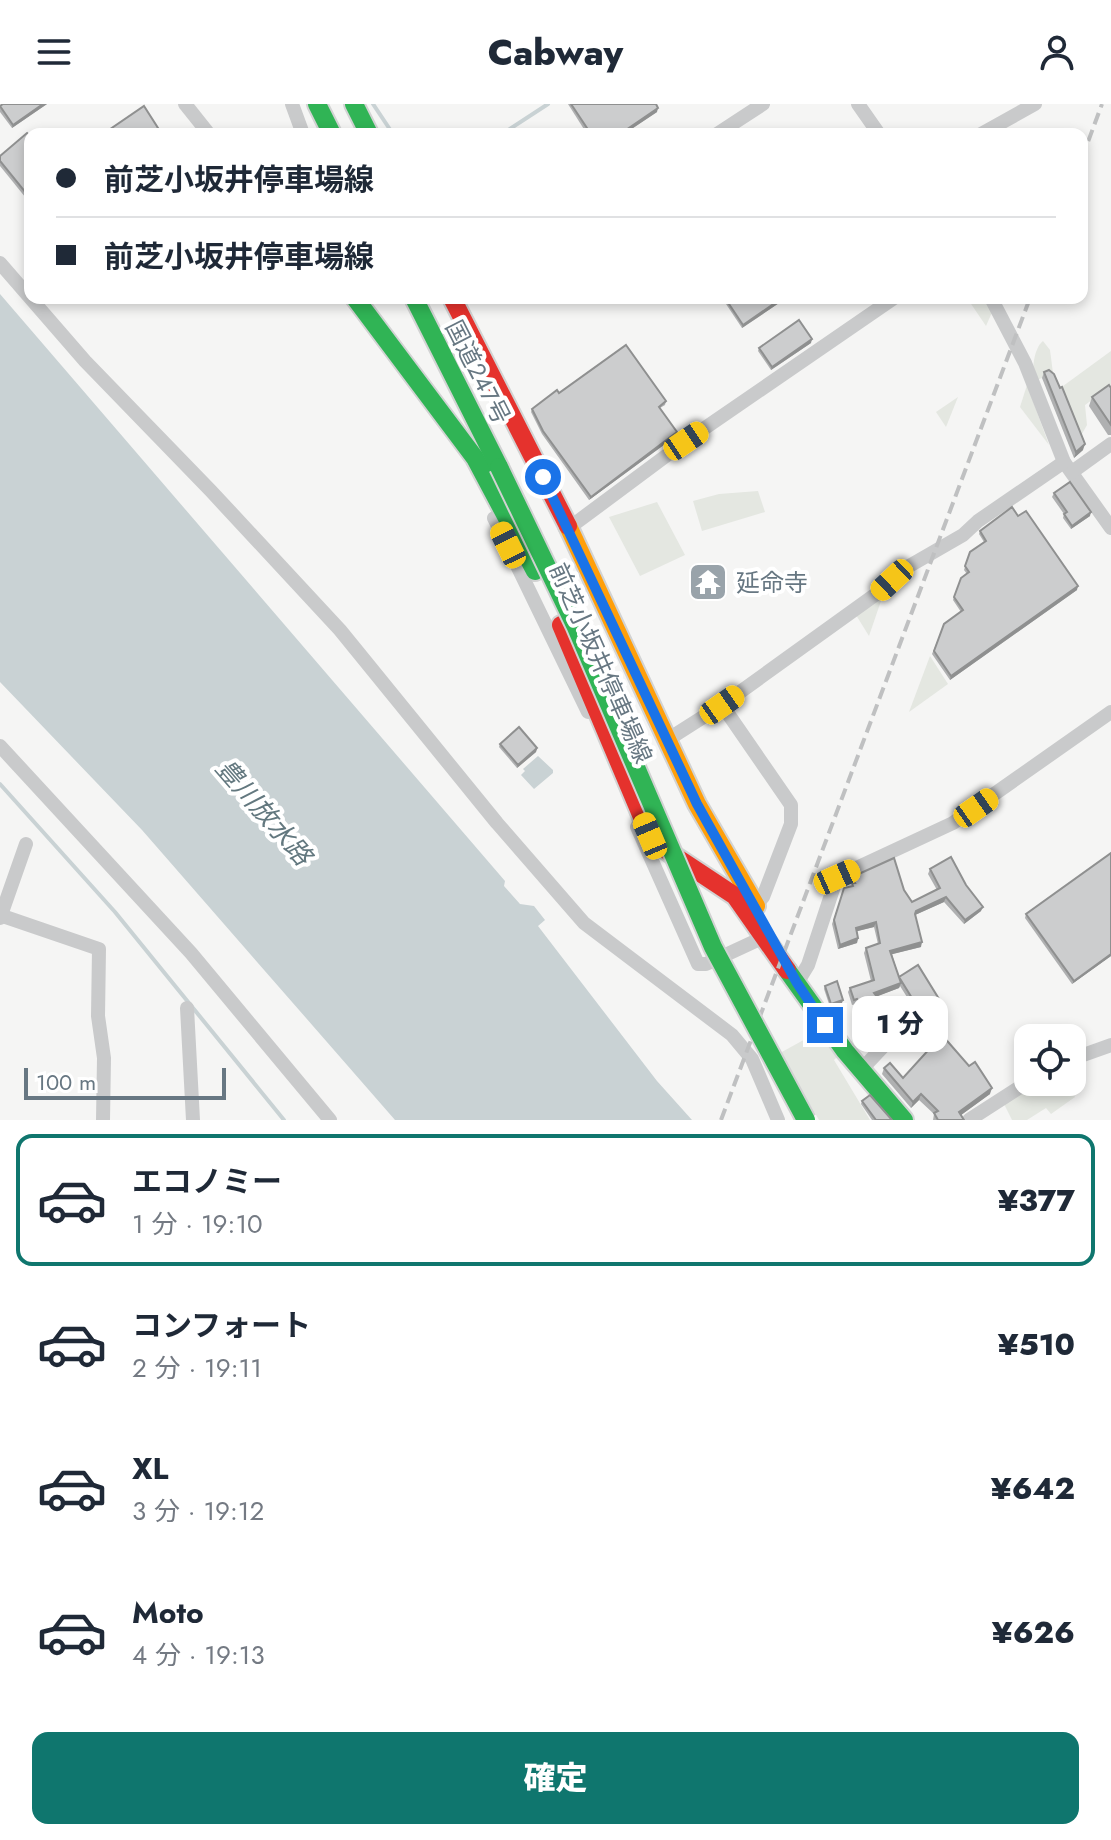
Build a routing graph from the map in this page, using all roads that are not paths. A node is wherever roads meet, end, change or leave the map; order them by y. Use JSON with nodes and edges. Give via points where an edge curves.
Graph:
{"nodes":[{"id":1,"x":185,"y":104,"type":"edge"},
{"id":2,"x":292,"y":104,"type":"edge"},
{"id":3,"x":317,"y":104,"type":"edge"},
{"id":4,"x":354,"y":104,"type":"edge"},
{"id":5,"x":763,"y":104,"type":"edge"},
{"id":6,"x":858,"y":104,"type":"edge"},
{"id":7,"x":1035,"y":104,"type":"edge"},
{"id":8,"x":204,"y":128,"type":"edge"},
{"id":9,"x":301,"y":128,"type":"edge"},
{"id":10,"x":329,"y":128,"type":"edge"},
{"id":11,"x":366,"y":128,"type":"edge"},
{"id":12,"x":726,"y":128,"type":"edge"},
{"id":13,"x":875,"y":128,"type":"edge"},
{"id":14,"x":992,"y":128,"type":"edge"},
{"id":15,"x":0,"y":263,"type":"edge"},
{"id":16,"x":24,"y":291,"type":"edge"},
{"id":17,"x":35,"y":304,"type":"edge"},
{"id":18,"x":360,"y":304,"type":"edge"},
{"id":19,"x":417,"y":304,"type":"edge"},
{"id":20,"x":455,"y":304,"type":"edge"},
{"id":21,"x":885,"y":304,"type":"edge"},
{"id":22,"x":994,"y":304,"type":"edge"},
{"id":23,"x":1111,"y":444,"type":"edge"},
{"id":24,"x":1068,"y":467,"type":"junction"},
{"id":25,"x":505,"y":513,"type":"junction"},
{"id":26,"x":569,"y":528,"type":"junction"},
{"id":27,"x":1111,"y":528,"type":"edge"},
{"id":28,"x":722,"y":705,"type":"junction"},
{"id":29,"x":1111,"y":712,"type":"edge"},
{"id":30,"x":667,"y":740,"type":"junction"},
{"id":31,"x":0,"y":746,"type":"edge"},
{"id":32,"x":26,"y":844,"type":"dead end"},
{"id":33,"x":756,"y":905,"type":"junction"},
{"id":34,"x":0,"y":916,"type":"edge"},
{"id":35,"x":764,"y":937,"type":"junction"},
{"id":36,"x":797,"y":983,"type":"junction"},
{"id":37,"x":187,"y":1008,"type":"dead end"},
{"id":38,"x":896,"y":1033,"type":"dead end"},
{"id":39,"x":1111,"y":1045,"type":"edge"},
{"id":40,"x":1086,"y":1054,"type":"edge"},
{"id":41,"x":861,"y":1070,"type":"junction"},
{"id":42,"x":1014,"y":1091,"type":"edge"},
{"id":43,"x":103,"y":1120,"type":"edge"},
{"id":44,"x":193,"y":1120,"type":"edge"},
{"id":45,"x":330,"y":1120,"type":"edge"},
{"id":46,"x":778,"y":1120,"type":"edge"},
{"id":47,"x":806,"y":1120,"type":"edge"},
{"id":48,"x":904,"y":1120,"type":"edge"},
{"id":49,"x":969,"y":1120,"type":"edge"}],
"edges":[{"from":1,"to":8,"type":"street"},
{"from":2,"to":9,"type":"street"},
{"from":3,"to":10,"type":"main road"},
{"from":4,"to":11,"type":"main road"},
{"from":5,"to":12,"type":"street"},
{"from":6,"to":13,"type":"street"},
{"from":7,"to":14,"type":"street"},
{"from":15,"to":16,"type":"street"},
{"from":17,"to":46,"type":"street","via":[[340,630],[584,923],[732,1035],[752,1059]]},
{"from":18,"to":25,"type":"main road","name":"前芝小坂井停車場線","via":[[475,458]]},
{"from":19,"to":47,"type":"main road","name":"国道247号","bridge":true,"via":[[575,625],[713,947]]},
{"from":20,"to":26,"type":"main road","name":"前芝小坂井停車場線"},
{"from":21,"to":26,"type":"street"},
{"from":22,"to":24,"type":"street"},
{"from":23,"to":24,"type":"street"},
{"from":24,"to":27,"type":"street"},
{"from":24,"to":28,"type":"street","via":[[904,569]]},
{"from":25,"to":35,"type":"main road","name":"前芝小坂井停車場線","via":[[551,601],[650,836],[665,852],[735,896]]},
{"from":25,"to":35,"type":"street","via":[[494,518],[587,711],[692,957],[706,964]]},
{"from":26,"to":30,"type":"main road","name":"前芝小坂井停車場線"},
{"from":28,"to":30,"type":"street"},
{"from":28,"to":33,"type":"street","via":[[791,805],[791,824]]},
{"from":29,"to":36,"type":"street","via":[[953,823],[837,877]]},
{"from":30,"to":33,"type":"main road","name":"前芝小坂井停車場線"},
{"from":31,"to":45,"type":"street","via":[[191,953]]},
{"from":32,"to":34,"type":"street"},
{"from":33,"to":36,"type":"main road","name":"前芝小坂井停車場線"},
{"from":34,"to":43,"type":"street","via":[[99,949]]},
{"from":35,"to":36,"type":"main road","name":"前芝小坂井停車場線"},
{"from":36,"to":41,"type":"main road","name":"前芝小坂井停車場線"},
{"from":37,"to":44,"type":"street"},
{"from":38,"to":41,"type":"street"},
{"from":39,"to":40,"type":"street"},
{"from":41,"to":48,"type":"main road","name":"前芝小坂井停車場線"},
{"from":42,"to":49,"type":"street"}]}
